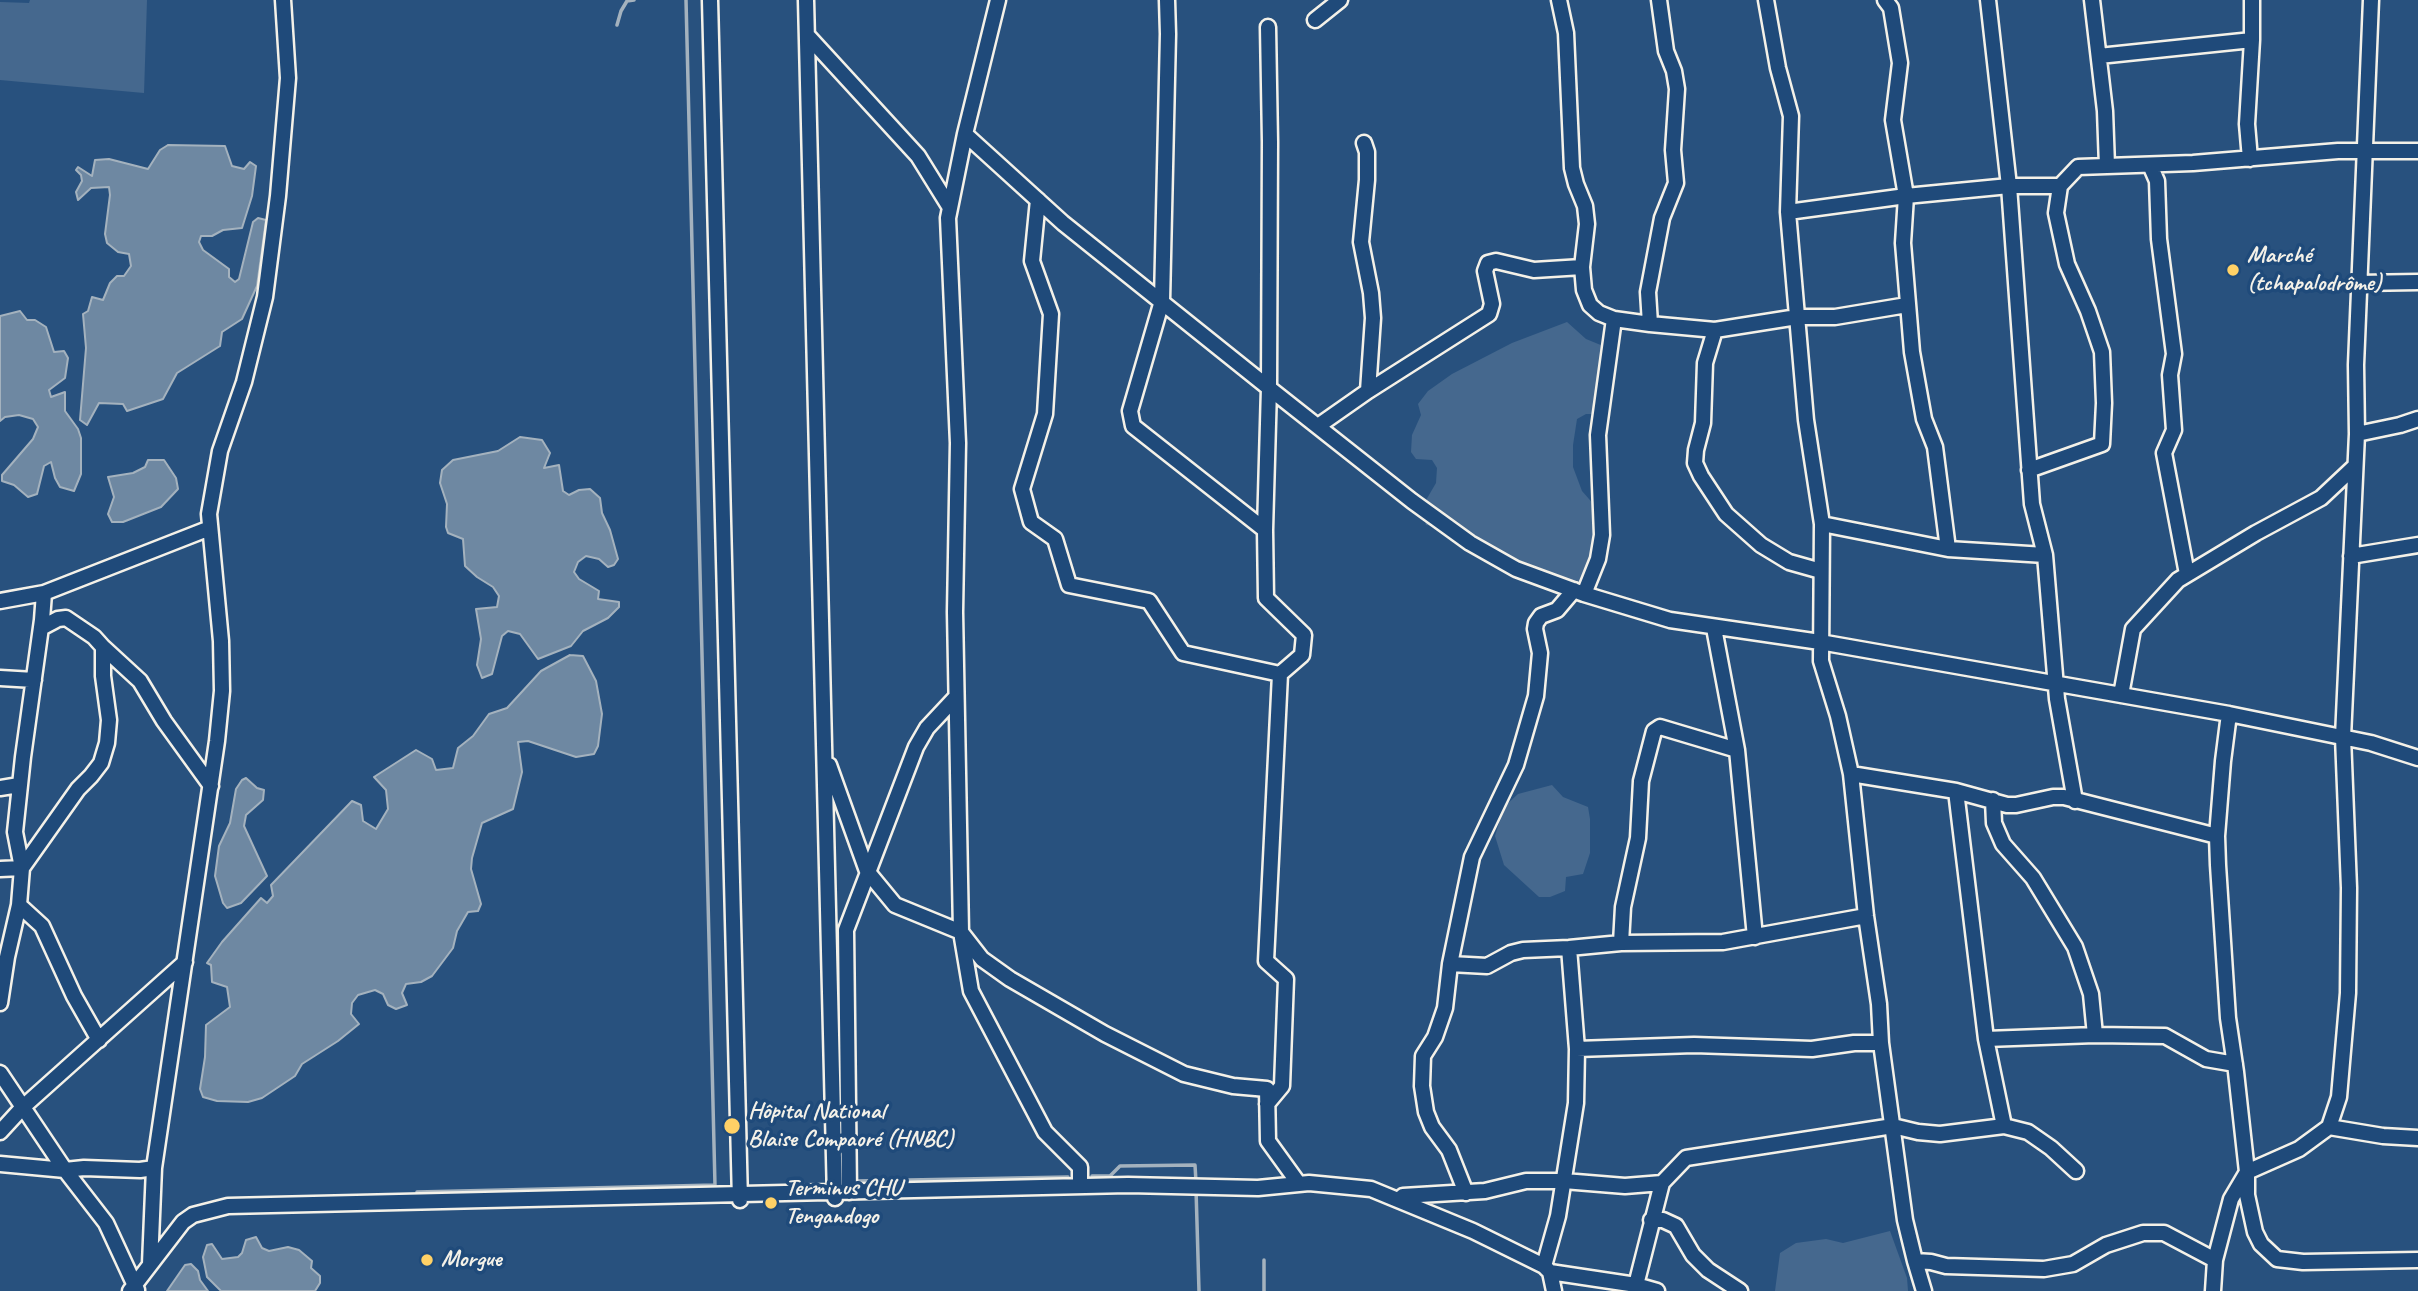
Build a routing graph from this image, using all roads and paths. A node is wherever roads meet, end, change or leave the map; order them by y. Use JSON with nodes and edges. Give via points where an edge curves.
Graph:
{"nodes":[{"id":1,"x":283,"y":0,"type":"edge"},
{"id":2,"x":710,"y":0,"type":"edge"},
{"id":3,"x":806,"y":0,"type":"edge"},
{"id":4,"x":998,"y":0,"type":"edge"},
{"id":5,"x":1167,"y":0,"type":"edge"},
{"id":6,"x":1339,"y":0,"type":"edge"},
{"id":7,"x":1559,"y":0,"type":"edge"},
{"id":8,"x":1659,"y":0,"type":"edge"},
{"id":9,"x":1766,"y":0,"type":"edge"},
{"id":10,"x":1885,"y":0,"type":"edge"},
{"id":11,"x":1988,"y":0,"type":"edge"},
{"id":12,"x":2092,"y":0,"type":"edge"},
{"id":13,"x":2252,"y":0,"type":"edge"},
{"id":14,"x":2371,"y":0,"type":"edge"},
{"id":15,"x":1315,"y":20,"type":"dead end"},
{"id":16,"x":1268,"y":27,"type":"dead end"},
{"id":17,"x":807,"y":35,"type":"junction"},
{"id":18,"x":2252,"y":40,"type":"junction"},
{"id":19,"x":2099,"y":56,"type":"junction"},
{"id":20,"x":965,"y":134,"type":"junction"},
{"id":21,"x":1364,"y":143,"type":"dead end"},
{"id":22,"x":2364,"y":150,"type":"junction"},
{"id":23,"x":2418,"y":151,"type":"edge"},
{"id":24,"x":2250,"y":159,"type":"junction"},
{"id":25,"x":2150,"y":164,"type":"junction"},
{"id":26,"x":2107,"y":166,"type":"junction"},
{"id":27,"x":2009,"y":186,"type":"junction"},
{"id":28,"x":2060,"y":186,"type":"junction"},
{"id":29,"x":1906,"y":196,"type":"junction"},
{"id":30,"x":1038,"y":200,"type":"junction"},
{"id":31,"x":949,"y":206,"type":"junction"},
{"id":32,"x":1788,"y":212,"type":"junction"},
{"id":33,"x":1582,"y":267,"type":"junction"},
{"id":34,"x":2418,"y":282,"type":"edge"},
{"id":35,"x":2359,"y":283,"type":"junction"},
{"id":36,"x":1162,"y":301,"type":"junction"},
{"id":37,"x":1907,"y":305,"type":"junction"},
{"id":38,"x":1797,"y":317,"type":"junction"},
{"id":39,"x":1614,"y":319,"type":"junction"},
{"id":40,"x":1650,"y":324,"type":"junction"},
{"id":41,"x":1715,"y":330,"type":"junction"},
{"id":42,"x":1269,"y":388,"type":"junction"},
{"id":43,"x":1368,"y":391,"type":"junction"},
{"id":44,"x":2418,"y":419,"type":"edge"},
{"id":45,"x":1318,"y":426,"type":"junction"},
{"id":46,"x":2357,"y":434,"type":"junction"},
{"id":47,"x":2354,"y":467,"type":"junction"},
{"id":48,"x":2029,"y":470,"type":"junction"},
{"id":49,"x":1822,"y":524,"type":"junction"},
{"id":50,"x":210,"y":528,"type":"junction"},
{"id":51,"x":1265,"y":530,"type":"junction"},
{"id":52,"x":2418,"y":545,"type":"edge"},
{"id":53,"x":1948,"y":549,"type":"junction"},
{"id":54,"x":2045,"y":555,"type":"junction"},
{"id":55,"x":2351,"y":556,"type":"junction"},
{"id":56,"x":1821,"y":571,"type":"junction"},
{"id":57,"x":2187,"y":574,"type":"junction"},
{"id":58,"x":1579,"y":592,"type":"junction"},
{"id":59,"x":44,"y":593,"type":"junction"},
{"id":60,"x":0,"y":601,"type":"edge"},
{"id":61,"x":41,"y":628,"type":"junction"},
{"id":62,"x":1714,"y":628,"type":"junction"},
{"id":63,"x":1820,"y":642,"type":"junction"},
{"id":64,"x":103,"y":647,"type":"junction"},
{"id":65,"x":1280,"y":674,"type":"junction"},
{"id":66,"x":0,"y":678,"type":"edge"},
{"id":67,"x":34,"y":680,"type":"junction"},
{"id":68,"x":2056,"y":684,"type":"junction"},
{"id":69,"x":2121,"y":695,"type":"junction"},
{"id":70,"x":956,"y":697,"type":"junction"},
{"id":71,"x":2229,"y":715,"type":"junction"},
{"id":72,"x":2343,"y":737,"type":"junction"},
{"id":73,"x":1737,"y":750,"type":"junction"},
{"id":74,"x":825,"y":754,"type":"junction"},
{"id":75,"x":2418,"y":758,"type":"edge"},
{"id":76,"x":1852,"y":774,"type":"junction"},
{"id":77,"x":19,"y":785,"type":"junction"},
{"id":78,"x":211,"y":786,"type":"junction"},
{"id":79,"x":0,"y":788,"type":"edge"},
{"id":80,"x":1956,"y":791,"type":"junction"},
{"id":81,"x":1993,"y":800,"type":"junction"},
{"id":82,"x":2075,"y":801,"type":"junction"},
{"id":83,"x":2217,"y":836,"type":"junction"},
{"id":84,"x":22,"y":868,"type":"junction"},
{"id":85,"x":0,"y":869,"type":"edge"},
{"id":86,"x":867,"y":871,"type":"junction"},
{"id":87,"x":19,"y":905,"type":"junction"},
{"id":88,"x":1866,"y":916,"type":"junction"},
{"id":89,"x":961,"y":932,"type":"junction"},
{"id":90,"x":1755,"y":937,"type":"junction"},
{"id":91,"x":1621,"y":943,"type":"junction"},
{"id":92,"x":1569,"y":948,"type":"junction"},
{"id":93,"x":185,"y":962,"type":"junction"},
{"id":94,"x":1450,"y":964,"type":"junction"},
{"id":95,"x":0,"y":1003,"type":"edge"},
{"id":96,"x":2095,"y":1035,"type":"junction"},
{"id":97,"x":99,"y":1040,"type":"junction"},
{"id":98,"x":1986,"y":1040,"type":"junction"},
{"id":99,"x":1881,"y":1043,"type":"junction"},
{"id":100,"x":1577,"y":1049,"type":"junction"},
{"id":101,"x":2235,"y":1064,"type":"junction"},
{"id":102,"x":0,"y":1073,"type":"edge"},
{"id":103,"x":1267,"y":1104,"type":"junction"},
{"id":104,"x":23,"y":1107,"type":"junction"},
{"id":105,"x":1894,"y":1126,"type":"junction"},
{"id":106,"x":2004,"y":1126,"type":"junction"},
{"id":107,"x":2329,"y":1127,"type":"junction"},
{"id":108,"x":0,"y":1132,"type":"edge"},
{"id":109,"x":1918,"y":1132,"type":"junction"},
{"id":110,"x":2418,"y":1139,"type":"edge"},
{"id":111,"x":1896,"y":1148,"type":"junction"},
{"id":112,"x":0,"y":1164,"type":"edge"},
{"id":113,"x":154,"y":1168,"type":"junction"},
{"id":114,"x":65,"y":1170,"type":"junction"},
{"id":115,"x":2076,"y":1171,"type":"dead end"},
{"id":116,"x":2247,"y":1172,"type":"junction"},
{"id":117,"x":1564,"y":1181,"type":"junction"},
{"id":118,"x":1662,"y":1183,"type":"junction"},
{"id":119,"x":1299,"y":1184,"type":"junction"},
{"id":120,"x":1080,"y":1186,"type":"junction"},
{"id":121,"x":1466,"y":1193,"type":"junction"},
{"id":122,"x":839,"y":1194,"type":"junction"},
{"id":123,"x":740,"y":1197,"type":"junction"},
{"id":124,"x":1399,"y":1199,"type":"junction"},
{"id":125,"x":1651,"y":1220,"type":"junction"},
{"id":126,"x":2215,"y":1260,"type":"junction"},
{"id":127,"x":2418,"y":1260,"type":"edge"},
{"id":128,"x":1914,"y":1261,"type":"junction"},
{"id":129,"x":150,"y":1264,"type":"junction"},
{"id":130,"x":1547,"y":1269,"type":"junction"},
{"id":131,"x":1636,"y":1285,"type":"junction"},
{"id":132,"x":134,"y":1289,"type":"edge"},
{"id":133,"x":1554,"y":1291,"type":"edge"},
{"id":134,"x":1657,"y":1291,"type":"edge"},
{"id":135,"x":1740,"y":1291,"type":"edge"},
{"id":136,"x":1924,"y":1291,"type":"edge"},
{"id":137,"x":2213,"y":1291,"type":"edge"}],
"edges":[{"from":1,"to":50,"type":"street","via":[[288,78],[265,297],[244,382],[220,451]]},
{"from":2,"to":123,"type":"street"},
{"from":3,"to":17,"type":"street"},
{"from":4,"to":20,"type":"street"},
{"from":5,"to":36,"type":"street"},
{"from":6,"to":15,"type":"street"},
{"from":7,"to":33,"type":"street","via":[[1566,33],[1572,168],[1587,224]]},
{"from":8,"to":40,"type":"street","via":[[1677,89],[1672,150],[1676,183],[1662,218],[1648,292]]},
{"from":9,"to":32,"type":"street","via":[[1791,117]]},
{"from":10,"to":29,"type":"street","via":[[1891,8],[1899,63],[1893,120]]},
{"from":11,"to":27,"type":"street"},
{"from":12,"to":19,"type":"street"},
{"from":13,"to":18,"type":"street"},
{"from":14,"to":22,"type":"street"},
{"from":16,"to":42,"type":"street"},
{"from":17,"to":31,"type":"street","via":[[918,156]]},
{"from":17,"to":74,"type":"street"},
{"from":18,"to":19,"type":"street"},
{"from":18,"to":24,"type":"street","via":[[2247,124]]},
{"from":19,"to":26,"type":"street"},
{"from":20,"to":30,"type":"street"},
{"from":20,"to":31,"type":"street"},
{"from":21,"to":43,"type":"street","via":[[1367,180],[1361,242],[1373,318]]},
{"from":22,"to":23,"type":"street"},
{"from":22,"to":24,"type":"street"},
{"from":22,"to":35,"type":"street"},
{"from":24,"to":25,"type":"street"},
{"from":25,"to":26,"type":"street"},
{"from":25,"to":57,"type":"street","via":[[2157,181],[2159,239],[2174,354],[2170,375],[2174,430],[2164,453]]},
{"from":26,"to":28,"type":"street","via":[[2078,167]]},
{"from":27,"to":28,"type":"street"},
{"from":27,"to":29,"type":"street"},
{"from":27,"to":48,"type":"street"},
{"from":28,"to":48,"type":"street","via":[[2056,213],[2067,264],[2102,352],[2102,444]]},
{"from":29,"to":32,"type":"street"},
{"from":29,"to":37,"type":"street"},
{"from":30,"to":36,"type":"street"},
{"from":30,"to":65,"type":"street","via":[[1032,261],[1051,314],[1045,414],[1022,489],[1031,522],[1055,539],[1069,585],[1149,601],[1183,653]]},
{"from":31,"to":70,"type":"street","via":[[958,443]]},
{"from":32,"to":38,"type":"street"},
{"from":33,"to":39,"type":"street","via":[[1590,305]]},
{"from":33,"to":43,"type":"street","via":[[1534,270],[1488,263],[1489,314]]},
{"from":34,"to":35,"type":"street"},
{"from":35,"to":46,"type":"street"},
{"from":36,"to":42,"type":"street"},
{"from":36,"to":51,"type":"street","via":[[1129,411],[1133,426]]},
{"from":37,"to":38,"type":"street","via":[[1835,317]]},
{"from":37,"to":53,"type":"street","via":[[1924,419],[1935,447]]},
{"from":38,"to":41,"type":"street"},
{"from":38,"to":49,"type":"street"},
{"from":39,"to":40,"type":"street"},
{"from":39,"to":58,"type":"street","via":[[1598,435],[1602,535],[1598,559]]},
{"from":40,"to":41,"type":"street"},
{"from":41,"to":56,"type":"street","via":[[1705,363],[1705,404],[1696,450],[1701,477],[1727,514],[1761,545],[1789,562]]},
{"from":42,"to":45,"type":"street"},
{"from":42,"to":51,"type":"street"},
{"from":43,"to":45,"type":"street"},
{"from":44,"to":46,"type":"street"},
{"from":45,"to":58,"type":"street","via":[[1470,543],[1516,569]]},
{"from":46,"to":47,"type":"street"},
{"from":47,"to":55,"type":"street"},
{"from":47,"to":57,"type":"street","via":[[2321,498]]},
{"from":48,"to":54,"type":"street"},
{"from":49,"to":53,"type":"street"},
{"from":49,"to":56,"type":"street"},
{"from":50,"to":59,"type":"street"},
{"from":50,"to":78,"type":"street","via":[[222,691]]},
{"from":51,"to":65,"type":"street","via":[[1266,598],[1304,635],[1302,655]]},
{"from":52,"to":55,"type":"street"},
{"from":53,"to":54,"type":"street"},
{"from":54,"to":68,"type":"street"},
{"from":55,"to":72,"type":"street"},
{"from":56,"to":63,"type":"street"},
{"from":57,"to":69,"type":"street","via":[[2133,629]]},
{"from":58,"to":62,"type":"street","via":[[1670,620]]},
{"from":58,"to":94,"type":"street","via":[[1536,623],[1540,653],[1536,696],[1516,765],[1472,857]]},
{"from":59,"to":60,"type":"street"},
{"from":59,"to":61,"type":"street"},
{"from":61,"to":64,"type":"street","via":[[66,618]]},
{"from":61,"to":67,"type":"street"},
{"from":62,"to":63,"type":"street"},
{"from":62,"to":73,"type":"street"},
{"from":63,"to":68,"type":"street"},
{"from":63,"to":76,"type":"street","via":[[1825,682]]},
{"from":64,"to":78,"type":"street","via":[[140,681]]},
{"from":64,"to":84,"type":"street","via":[[109,720],[101,763]]},
{"from":65,"to":103,"type":"street","via":[[1266,961],[1286,979],[1282,1086]]},
{"from":66,"to":67,"type":"street"},
{"from":67,"to":77,"type":"street"},
{"from":68,"to":69,"type":"street"},
{"from":68,"to":82,"type":"street"},
{"from":69,"to":71,"type":"street"},
{"from":70,"to":86,"type":"street","via":[[916,747]]},
{"from":70,"to":89,"type":"street"},
{"from":71,"to":72,"type":"street"},
{"from":71,"to":83,"type":"street"},
{"from":72,"to":75,"type":"street"},
{"from":72,"to":107,"type":"street","via":[[2348,993],[2339,1097]]},
{"from":73,"to":90,"type":"street"},
{"from":73,"to":91,"type":"street","via":[[1660,727],[1654,731],[1641,781],[1638,838],[1623,907]]},
{"from":74,"to":86,"type":"street"},
{"from":74,"to":122,"type":"street"},
{"from":76,"to":80,"type":"street"},
{"from":76,"to":88,"type":"street"},
{"from":77,"to":79,"type":"street"},
{"from":77,"to":84,"type":"street","via":[[15,832]]},
{"from":78,"to":93,"type":"street"},
{"from":80,"to":81,"type":"street"},
{"from":80,"to":98,"type":"street"},
{"from":81,"to":82,"type":"street","via":[[2017,805],[2053,797]]},
{"from":81,"to":96,"type":"street","via":[[1994,823],[2003,844],[2033,878],[2075,947],[2091,994]]},
{"from":82,"to":83,"type":"street"},
{"from":83,"to":101,"type":"street"},
{"from":84,"to":85,"type":"street"},
{"from":84,"to":87,"type":"street"},
{"from":86,"to":89,"type":"street","via":[[895,905]]},
{"from":86,"to":122,"type":"street","via":[[846,930]]},
{"from":87,"to":95,"type":"street"},
{"from":87,"to":97,"type":"street","via":[[42,926]]},
{"from":88,"to":90,"type":"street"},
{"from":88,"to":99,"type":"street"},
{"from":89,"to":103,"type":"street","via":[[982,959],[1010,979],[1105,1034],[1184,1074],[1267,1089]]},
{"from":89,"to":120,"type":"street","via":[[971,991],[1045,1132],[1080,1167]]},
{"from":90,"to":91,"type":"street","via":[[1723,942]]},
{"from":91,"to":92,"type":"street"},
{"from":92,"to":94,"type":"street","via":[[1523,950],[1487,966]]},
{"from":92,"to":100,"type":"street"},
{"from":93,"to":97,"type":"street"},
{"from":93,"to":113,"type":"street"},
{"from":94,"to":121,"type":"street","via":[[1445,1008],[1423,1056],[1422,1086],[1432,1127],[1449,1150]]},
{"from":96,"to":98,"type":"street"},
{"from":96,"to":101,"type":"street","via":[[2165,1036],[2206,1059]]},
{"from":97,"to":104,"type":"street"},
{"from":98,"to":106,"type":"street"},
{"from":99,"to":100,"type":"street","via":[[1812,1049],[1694,1045]]},
{"from":99,"to":105,"type":"street"},
{"from":100,"to":117,"type":"street","via":[[1576,1103]]},
{"from":101,"to":116,"type":"street"},
{"from":102,"to":104,"type":"street"},
{"from":103,"to":119,"type":"street","via":[[1268,1141]]},
{"from":104,"to":108,"type":"street"},
{"from":104,"to":114,"type":"street"},
{"from":105,"to":109,"type":"street"},
{"from":105,"to":111,"type":"street"},
{"from":105,"to":118,"type":"street","via":[[1686,1158]]},
{"from":106,"to":109,"type":"street","via":[[1940,1134]]},
{"from":106,"to":115,"type":"street","via":[[2028,1132]]},
{"from":107,"to":110,"type":"street"},
{"from":107,"to":116,"type":"street","via":[[2299,1149]]},
{"from":109,"to":111,"type":"street"},
{"from":111,"to":128,"type":"street"},
{"from":112,"to":114,"type":"street"},
{"from":113,"to":114,"type":"street"},
{"from":113,"to":129,"type":"street"},
{"from":114,"to":132,"type":"street","via":[[106,1223]]},
{"from":116,"to":126,"type":"street","via":[[2231,1199]]},
{"from":116,"to":127,"type":"street","via":[[2255,1233],[2277,1259]]},
{"from":117,"to":118,"type":"street","via":[[1625,1186]]},
{"from":117,"to":121,"type":"street","via":[[1526,1181]]},
{"from":117,"to":130,"type":"street"},
{"from":118,"to":125,"type":"street"},
{"from":119,"to":120,"type":"street","via":[[1258,1188]]},
{"from":119,"to":124,"type":"street","via":[[1371,1189]]},
{"from":120,"to":122,"type":"street"},
{"from":121,"to":124,"type":"street"},
{"from":122,"to":123,"type":"street"},
{"from":123,"to":129,"type":"street","via":[[228,1206],[183,1222]]},
{"from":124,"to":130,"type":"street","via":[[1514,1249]]},
{"from":125,"to":131,"type":"street"},
{"from":125,"to":135,"type":"street","via":[[1676,1226],[1693,1255]]},
{"from":126,"to":128,"type":"street","via":[[2164,1233],[2143,1233],[2106,1245],[2073,1264],[2044,1269]]},
{"from":126,"to":137,"type":"street"},
{"from":128,"to":136,"type":"street"},
{"from":129,"to":132,"type":"street"},
{"from":130,"to":131,"type":"street"},
{"from":130,"to":133,"type":"street"},
{"from":131,"to":134,"type":"street"}]}
